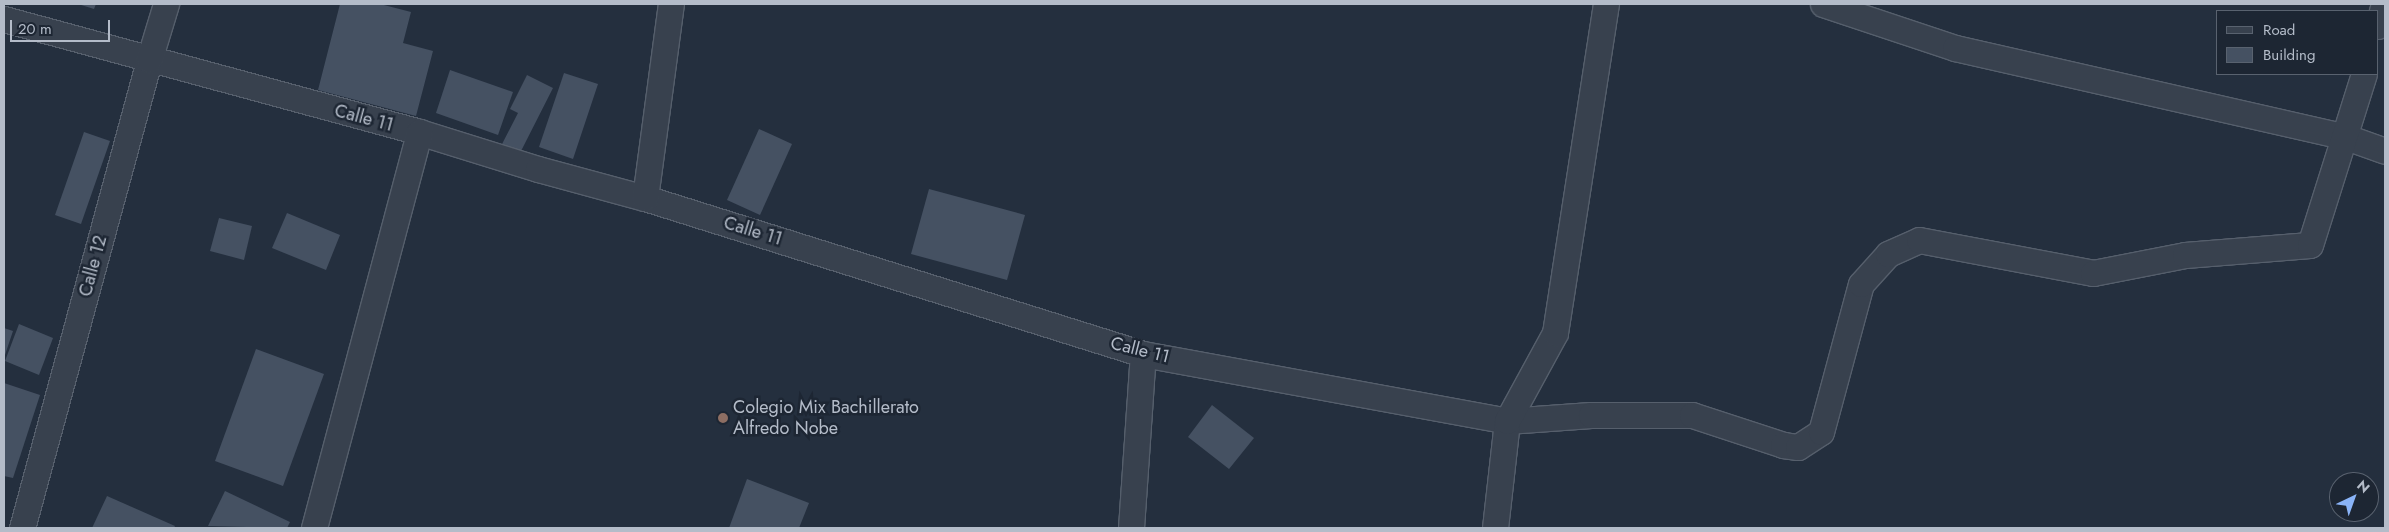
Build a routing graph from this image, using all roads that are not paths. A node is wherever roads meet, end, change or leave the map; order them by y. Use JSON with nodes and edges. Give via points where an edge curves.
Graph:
{"nodes":[{"id":1,"x":166,"y":4,"type":"edge"},
{"id":2,"x":671,"y":4,"type":"edge"},
{"id":3,"x":1606,"y":4,"type":"edge"},
{"id":4,"x":1823,"y":4,"type":"edge"},
{"id":5,"x":2384,"y":4,"type":"edge"},
{"id":6,"x":4,"y":19,"type":"edge"},
{"id":7,"x":2379,"y":22,"type":"edge"},
{"id":8,"x":149,"y":60,"type":"junction"},
{"id":9,"x":2364,"y":75,"type":"edge"},
{"id":10,"x":419,"y":132,"type":"junction"},
{"id":11,"x":2346,"y":137,"type":"junction"},
{"id":12,"x":2385,"y":151,"type":"edge"},
{"id":13,"x":646,"y":198,"type":"junction"},
{"id":14,"x":1143,"y":354,"type":"junction"},
{"id":15,"x":1506,"y":421,"type":"junction"},
{"id":16,"x":22,"y":528,"type":"edge"},
{"id":17,"x":314,"y":528,"type":"edge"},
{"id":18,"x":1131,"y":528,"type":"edge"},
{"id":19,"x":1495,"y":528,"type":"edge"}],
"edges":[{"from":1,"to":8,"type":"street","name":"Calle 12"},
{"from":2,"to":13,"type":"street"},
{"from":3,"to":15,"type":"street","via":[[1555,334]]},
{"from":4,"to":11,"type":"street","via":[[1955,48]]},
{"from":5,"to":7,"type":"street"},
{"from":6,"to":8,"type":"street","name":"Calle 11"},
{"from":8,"to":10,"type":"street","name":"Calle 11"},
{"from":8,"to":16,"type":"street","name":"Calle 12"},
{"from":9,"to":11,"type":"street"},
{"from":10,"to":13,"type":"street","name":"Calle 11"},
{"from":10,"to":17,"type":"street"},
{"from":11,"to":12,"type":"street"},
{"from":11,"to":15,"type":"street","name":"Calle 11","via":[[2310,246],[2185,255],[2093,273],[1919,240],[1888,254],[1861,284],[1821,432],[1798,447],[1692,415],[1591,415]]},
{"from":13,"to":14,"type":"street","name":"Calle 11"},
{"from":14,"to":15,"type":"street","name":"Calle 11"},
{"from":14,"to":18,"type":"street"},
{"from":15,"to":19,"type":"street"}]}
